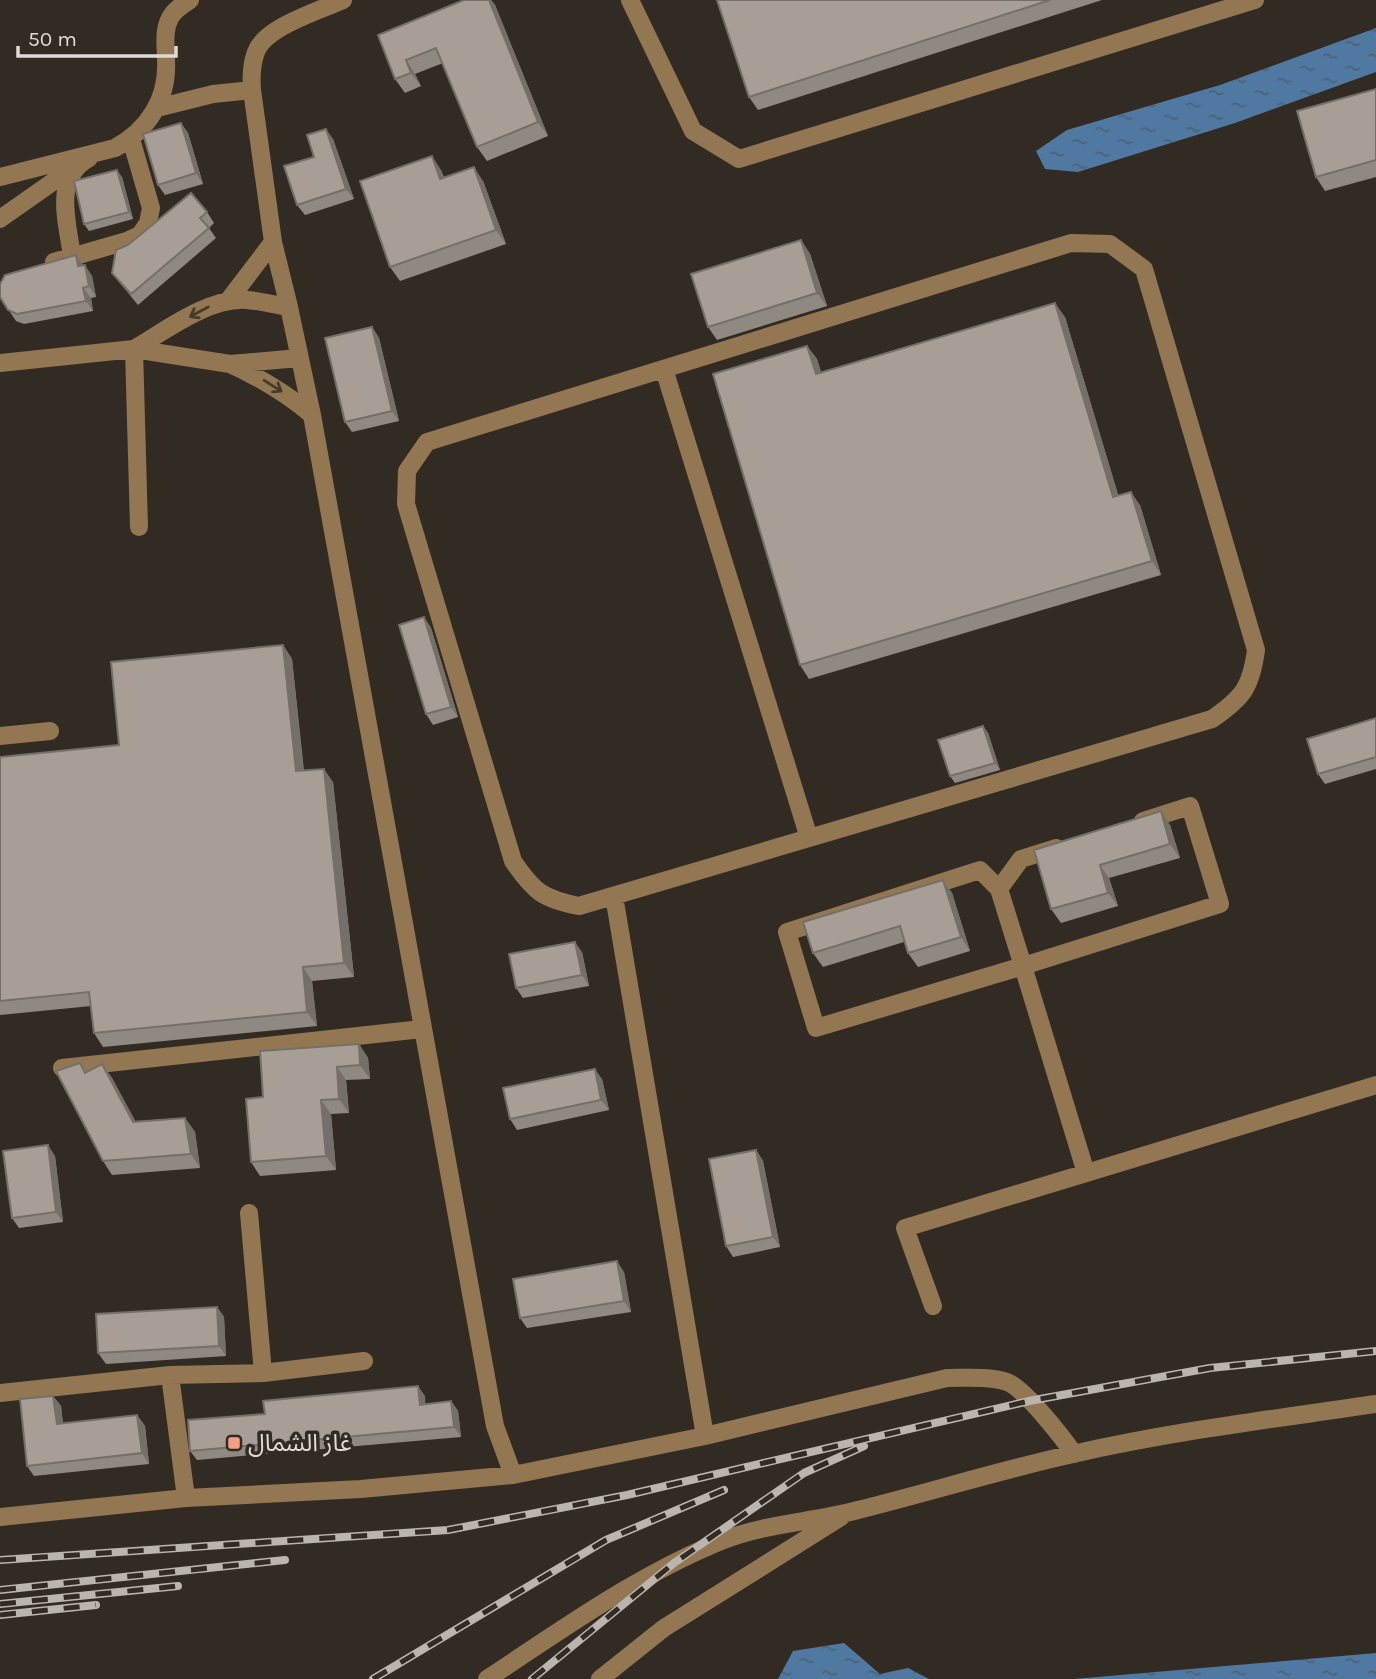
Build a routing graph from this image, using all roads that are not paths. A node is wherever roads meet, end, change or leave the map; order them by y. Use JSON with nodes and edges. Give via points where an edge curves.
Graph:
{"nodes":[{"id":1,"x":190,"y":0,"type":"edge"},
{"id":2,"x":343,"y":0,"type":"edge"},
{"id":3,"x":630,"y":0,"type":"edge"},
{"id":4,"x":1255,"y":0,"type":"edge"},
{"id":5,"x":252,"y":90,"type":"junction"},
{"id":6,"x":157,"y":108,"type":"junction"},
{"id":7,"x":131,"y":139,"type":"junction"},
{"id":8,"x":101,"y":152,"type":"junction"},
{"id":9,"x":77,"y":165,"type":"junction"},
{"id":10,"x":0,"y":177,"type":"edge"},
{"id":11,"x":0,"y":219,"type":"edge"},
{"id":12,"x":273,"y":242,"type":"junction"},
{"id":13,"x":72,"y":257,"type":"junction"},
{"id":14,"x":36,"y":267,"type":"edge"},
{"id":15,"x":228,"y":301,"type":"junction"},
{"id":16,"x":289,"y":307,"type":"junction"},
{"id":17,"x":134,"y":349,"type":"junction"},
{"id":18,"x":299,"y":359,"type":"junction"},
{"id":19,"x":0,"y":363,"type":"edge"},
{"id":20,"x":230,"y":364,"type":"junction"},
{"id":21,"x":664,"y":369,"type":"junction"},
{"id":22,"x":312,"y":415,"type":"junction"},
{"id":23,"x":139,"y":527,"type":"dead end"},
{"id":24,"x":50,"y":731,"type":"dead end"},
{"id":25,"x":0,"y":736,"type":"edge"},
{"id":26,"x":1125,"y":826,"type":"edge"},
{"id":27,"x":810,"y":838,"type":"junction"},
{"id":28,"x":1073,"y":843,"type":"edge"},
{"id":29,"x":999,"y":888,"type":"junction"},
{"id":30,"x":614,"y":896,"type":"junction"},
{"id":31,"x":1023,"y":967,"type":"junction"},
{"id":32,"x":422,"y":1029,"type":"junction"},
{"id":33,"x":62,"y":1068,"type":"edge"},
{"id":34,"x":1376,"y":1085,"type":"edge"},
{"id":35,"x":1087,"y":1173,"type":"junction"},
{"id":36,"x":249,"y":1213,"type":"dead end"},
{"id":37,"x":933,"y":1306,"type":"dead end"},
{"id":38,"x":364,"y":1361,"type":"dead end"},
{"id":39,"x":263,"y":1373,"type":"junction"},
{"id":40,"x":170,"y":1375,"type":"junction"},
{"id":41,"x":0,"y":1393,"type":"edge"},
{"id":42,"x":1376,"y":1404,"type":"edge"},
{"id":43,"x":705,"y":1436,"type":"junction"},
{"id":44,"x":1074,"y":1454,"type":"junction"},
{"id":45,"x":513,"y":1475,"type":"junction"},
{"id":46,"x":186,"y":1498,"type":"junction"},
{"id":47,"x":846,"y":1514,"type":"junction"},
{"id":48,"x":0,"y":1517,"type":"edge"},
{"id":49,"x":487,"y":1679,"type":"edge"},
{"id":50,"x":600,"y":1679,"type":"edge"}],
"edges":[{"from":1,"to":6,"type":"street","via":[[170,17],[165,33],[167,73]]},
{"from":2,"to":5,"type":"street","via":[[267,36],[251,68]]},
{"from":3,"to":4,"type":"street","via":[[692,131],[739,159]]},
{"from":5,"to":6,"type":"street"},
{"from":5,"to":12,"type":"street"},
{"from":6,"to":7,"type":"street"},
{"from":7,"to":8,"type":"street"},
{"from":7,"to":13,"type":"street","via":[[151,208],[148,223],[140,235],[127,241]]},
{"from":8,"to":9,"type":"street"},
{"from":8,"to":10,"type":"street"},
{"from":9,"to":11,"type":"street"},
{"from":9,"to":13,"type":"street","via":[[68,176],[64,195]]},
{"from":12,"to":15,"type":"street"},
{"from":12,"to":16,"type":"street"},
{"from":13,"to":14,"type":"street"},
{"from":15,"to":16,"type":"street"},
{"from":15,"to":17,"type":"street","one_way":true,"via":[[208,306]]},
{"from":16,"to":18,"type":"street"},
{"from":17,"to":19,"type":"street"},
{"from":17,"to":20,"type":"street"},
{"from":17,"to":23,"type":"street"},
{"from":18,"to":20,"type":"street"},
{"from":18,"to":22,"type":"street"},
{"from":20,"to":22,"type":"street","one_way":true,"via":[[287,394]]},
{"from":21,"to":27,"type":"street"},
{"from":21,"to":27,"type":"street","via":[[1071,243],[1110,244],[1144,269],[1256,650],[1253,677],[1233,705],[1212,719]]},
{"from":21,"to":30,"type":"street","via":[[427,442],[407,471],[406,504],[513,861],[528,883],[551,900],[579,906]]},
{"from":22,"to":32,"type":"street"},
{"from":24,"to":25,"type":"street"},
{"from":26,"to":31,"type":"street","via":[[1190,806],[1220,904]]},
{"from":27,"to":30,"type":"street"},
{"from":28,"to":29,"type":"street","via":[[1021,859]]},
{"from":29,"to":31,"type":"street"},
{"from":29,"to":31,"type":"street","via":[[980,870],[787,932],[817,1028]]},
{"from":30,"to":43,"type":"street"},
{"from":31,"to":35,"type":"street"},
{"from":32,"to":33,"type":"street"},
{"from":32,"to":45,"type":"street","via":[[495,1426]]},
{"from":34,"to":35,"type":"street"},
{"from":35,"to":37,"type":"street","via":[[905,1228]]},
{"from":36,"to":39,"type":"street"},
{"from":38,"to":39,"type":"street"},
{"from":39,"to":40,"type":"street"},
{"from":40,"to":41,"type":"street"},
{"from":40,"to":46,"type":"street"},
{"from":42,"to":44,"type":"street"},
{"from":43,"to":44,"type":"street","via":[[947,1378],[976,1378],[1009,1382],[1058,1430]]},
{"from":43,"to":45,"type":"street"},
{"from":44,"to":47,"type":"street"},
{"from":45,"to":46,"type":"street"},
{"from":46,"to":48,"type":"street"},
{"from":47,"to":49,"type":"street","via":[[773,1525],[726,1539],[581,1616]]},
{"from":47,"to":50,"type":"street","via":[[664,1628]]}]}
